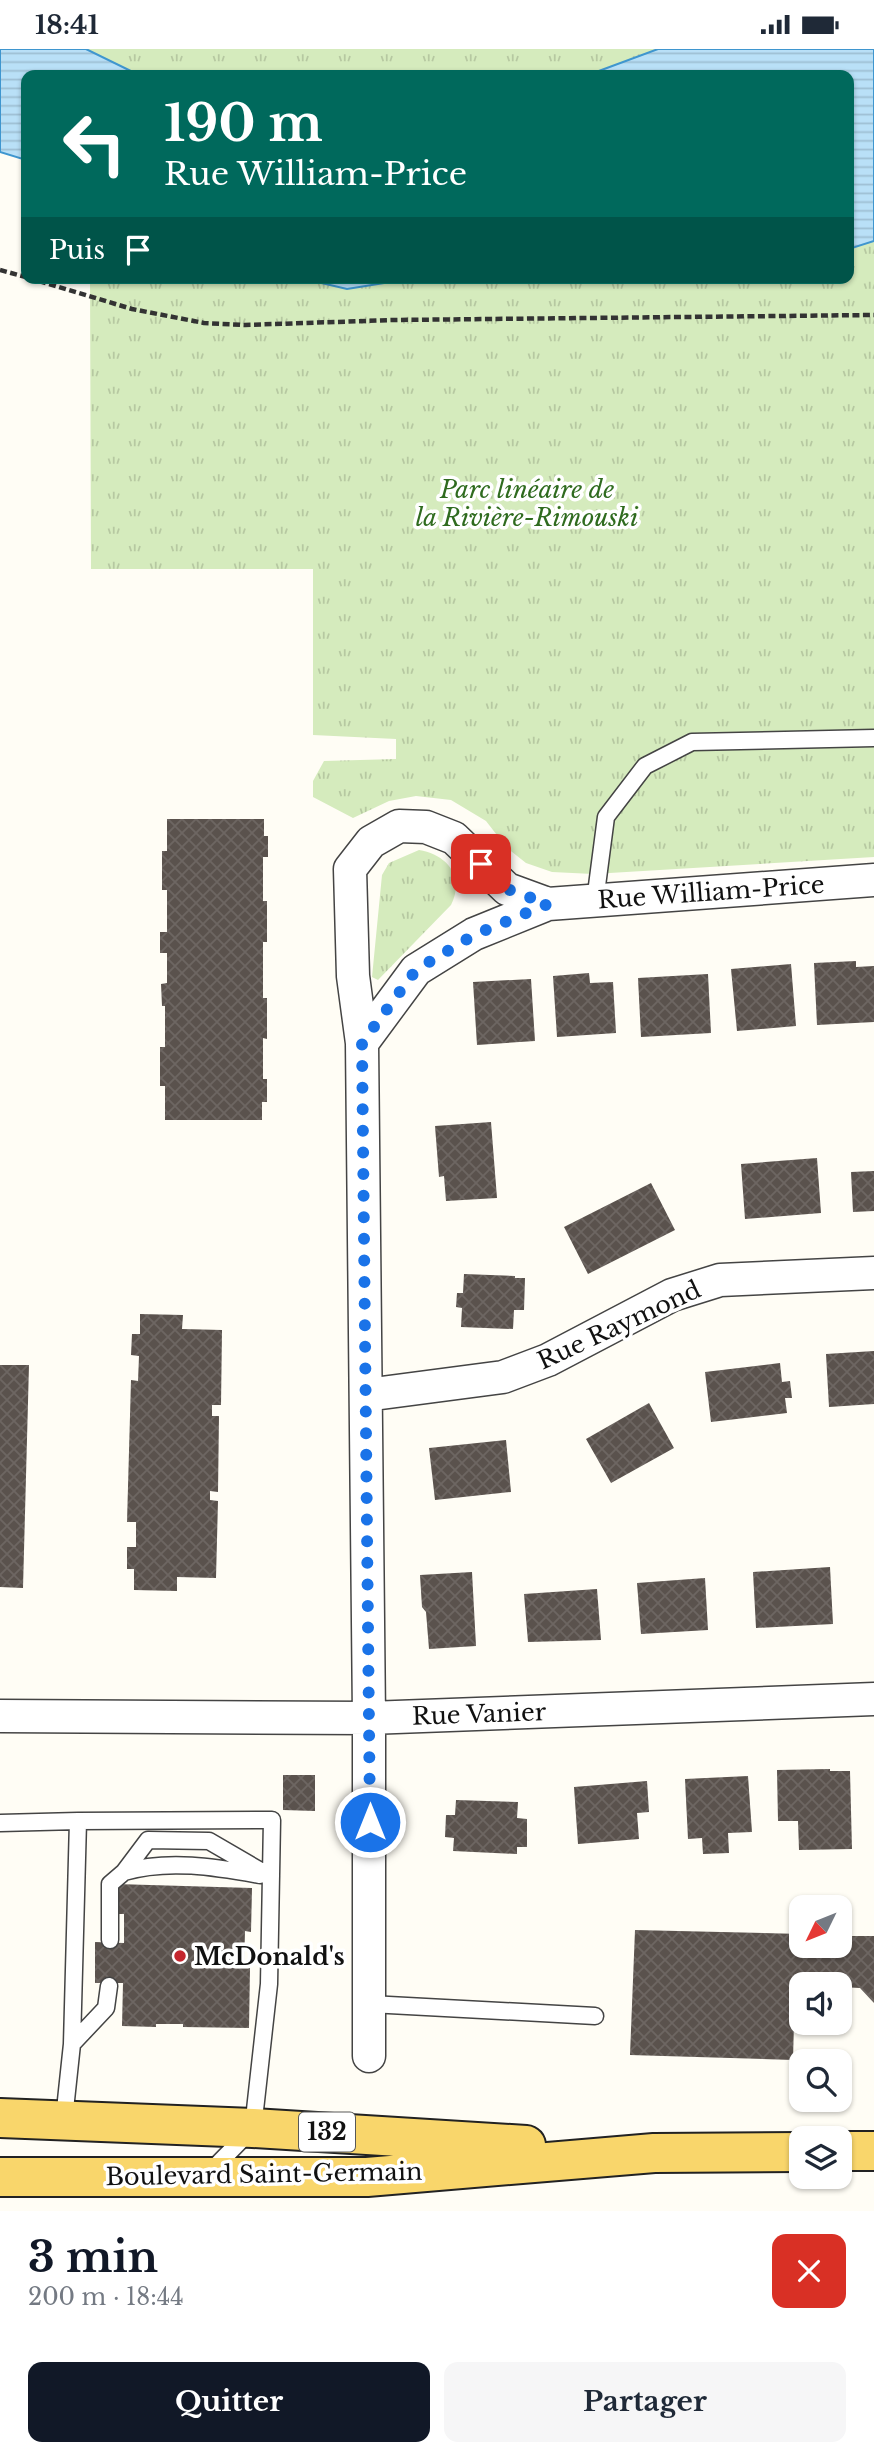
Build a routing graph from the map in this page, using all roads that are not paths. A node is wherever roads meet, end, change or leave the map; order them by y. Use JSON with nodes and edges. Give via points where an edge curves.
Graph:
{"nodes":[{"id":1,"x":874,"y":738,"type":"edge"},
{"id":2,"x":874,"y":880,"type":"edge"},
{"id":3,"x":595,"y":901,"type":"junction"},
{"id":4,"x":548,"y":904,"type":"junction"},
{"id":5,"x":362,"y":1043,"type":"junction"},
{"id":6,"x":874,"y":1273,"type":"edge"},
{"id":7,"x":366,"y":1395,"type":"junction"},
{"id":8,"x":874,"y":1699,"type":"edge"},
{"id":9,"x":0,"y":1716,"type":"edge"},
{"id":10,"x":369,"y":1718,"type":"junction"},
{"id":11,"x":78,"y":1821,"type":"junction"},
{"id":12,"x":0,"y":1823,"type":"edge"},
{"id":13,"x":124,"y":1872,"type":"junction"},
{"id":14,"x":271,"y":1877,"type":"junction"},
{"id":15,"x":110,"y":1940,"type":"dead end"},
{"id":16,"x":109,"y":1986,"type":"dead end"},
{"id":17,"x":370,"y":2004,"type":"junction"},
{"id":18,"x":596,"y":2016,"type":"dead end"},
{"id":19,"x":72,"y":2044,"type":"junction"},
{"id":20,"x":369,"y":2056,"type":"dead end"},
{"id":21,"x":0,"y":2118,"type":"edge"},
{"id":22,"x":64,"y":2119,"type":"junction"},
{"id":23,"x":253,"y":2128,"type":"junction"},
{"id":24,"x":852,"y":2151,"type":"edge"},
{"id":25,"x":874,"y":2151,"type":"edge"},
{"id":26,"x":789,"y":2152,"type":"edge"},
{"id":27,"x":653,"y":2153,"type":"junction"},
{"id":28,"x":206,"y":2176,"type":"junction"},
{"id":29,"x":0,"y":2177,"type":"edge"}],
"edges":[{"from":1,"to":3,"type":"lane","via":[[692,742],[645,766],[606,817]]},
{"from":2,"to":3,"type":"street","name":"Rue William-Price"},
{"from":3,"to":4,"type":"street","name":"Rue William-Price"},
{"from":4,"to":5,"type":"street","name":"Rue William-Price","via":[[474,935],[416,970]]},
{"from":4,"to":5,"type":"street","name":"Rue William-Price","via":[[507,889],[454,838],[426,827],[399,826],[371,842],[350,869],[353,976]]},
{"from":5,"to":7,"type":"street","name":"Rue William-Price"},
{"from":6,"to":7,"type":"street","name":"Rue Raymond","via":[[720,1280],[672,1295],[548,1360],[503,1377]]},
{"from":7,"to":10,"type":"street","name":"Rue William-Price"},
{"from":8,"to":10,"type":"street","name":"Rue Vanier"},
{"from":9,"to":10,"type":"street","name":"Rue Vanier"},
{"from":10,"to":17,"type":"street","name":"Rue William-Price"},
{"from":11,"to":12,"type":"lane"},
{"from":11,"to":14,"type":"lane","via":[[272,1820]]},
{"from":11,"to":19,"type":"lane"},
{"from":13,"to":14,"type":"lane","via":[[144,1866],[208,1866]]},
{"from":13,"to":14,"type":"lane","via":[[148,1840],[209,1840]]},
{"from":13,"to":15,"type":"lane","via":[[110,1884]]},
{"from":14,"to":23,"type":"lane","via":[[269,1984]]},
{"from":16,"to":19,"type":"lane","via":[[106,2008]]},
{"from":17,"to":18,"type":"lane"},
{"from":17,"to":20,"type":"street","name":"Rue William-Price"},
{"from":19,"to":22,"type":"lane"},
{"from":21,"to":22,"type":"main road","name":"Boulevard Saint-Germain","number":"132"},
{"from":22,"to":23,"type":"main road","name":"Boulevard Saint-Germain","number":"132"},
{"from":23,"to":27,"type":"main road","name":"Boulevard Saint-Germain","number":"132"},
{"from":23,"to":28,"type":"lane"},
{"from":24,"to":25,"type":"main road"},
{"from":26,"to":27,"type":"main road","name":"Boulevard Saint-Germain","number":"132"},
{"from":27,"to":28,"type":"main road","name":"Boulevard Saint-Germain","number":"132","via":[[367,2177]]},
{"from":28,"to":29,"type":"main road","name":"Boulevard Saint-Germain","number":"132"}]}
